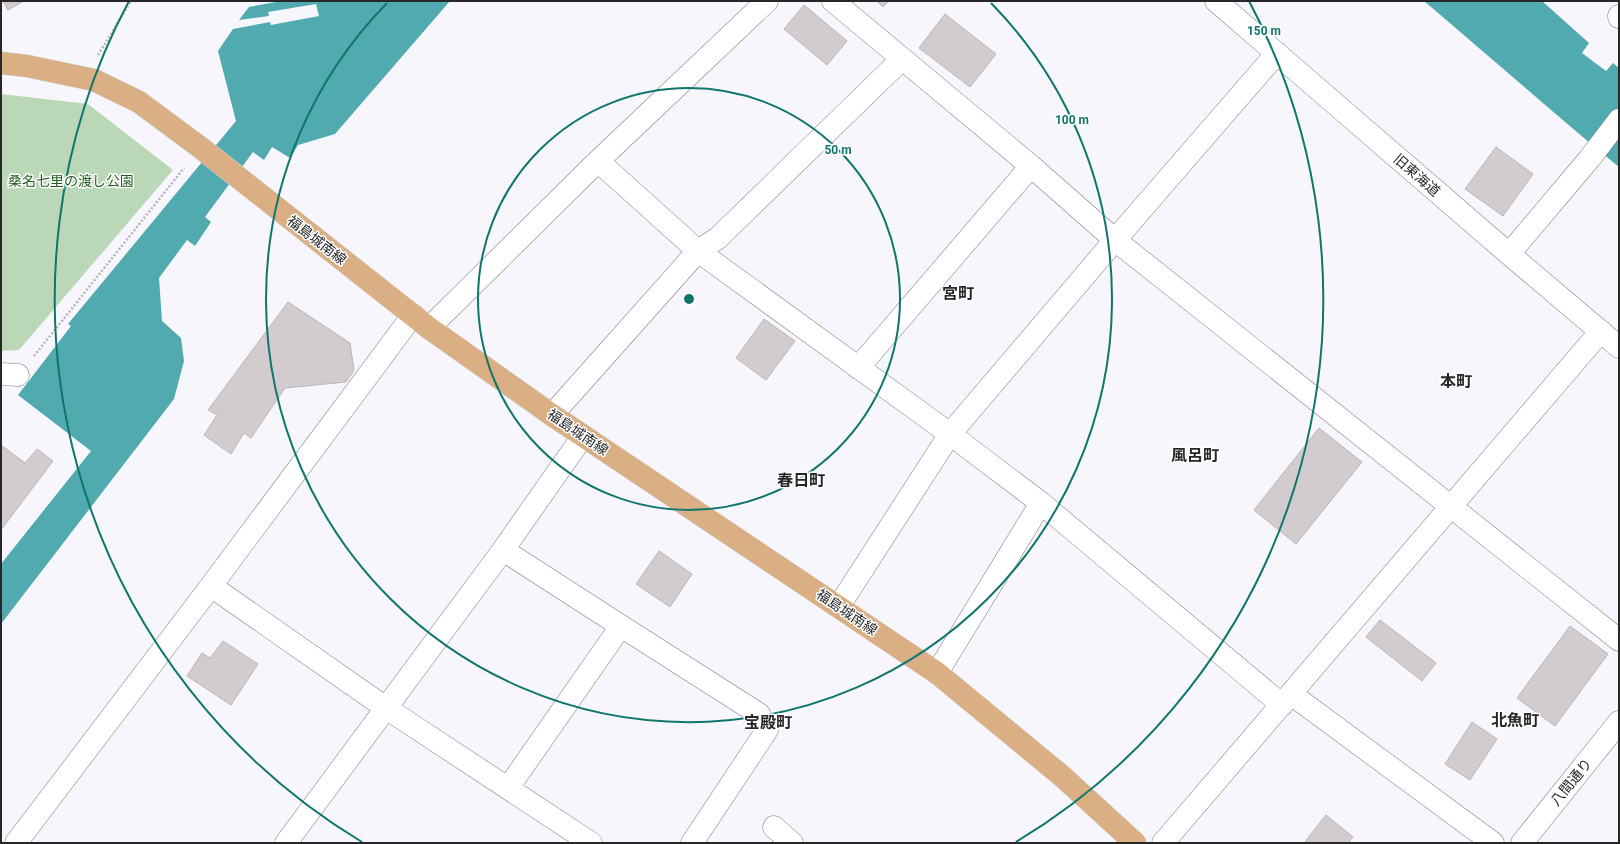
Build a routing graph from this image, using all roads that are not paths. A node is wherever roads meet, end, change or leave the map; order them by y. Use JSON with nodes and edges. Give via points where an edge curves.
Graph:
{"nodes":[{"id":1,"x":767,"y":1,"type":"edge"},
{"id":2,"x":833,"y":1,"type":"edge"},
{"id":3,"x":1216,"y":1,"type":"edge"},
{"id":4,"x":1277,"y":53,"type":"junction"},
{"id":5,"x":902,"y":59,"type":"junction"},
{"id":6,"x":1,"y":63,"type":"edge"},
{"id":7,"x":1619,"y":120,"type":"edge"},
{"id":8,"x":598,"y":161,"type":"junction"},
{"id":9,"x":1030,"y":166,"type":"junction"},
{"id":10,"x":1115,"y":240,"type":"junction"},
{"id":11,"x":698,"y":251,"type":"junction"},
{"id":12,"x":1509,"y":254,"type":"junction"},
{"id":13,"x":413,"y":315,"type":"junction"},
{"id":14,"x":430,"y":328,"type":"junction"},
{"id":15,"x":1601,"y":331,"type":"junction"},
{"id":16,"x":1619,"y":347,"type":"edge"},
{"id":17,"x":858,"y":368,"type":"junction"},
{"id":18,"x":552,"y":415,"type":"junction"},
{"id":19,"x":950,"y":434,"type":"junction"},
{"id":20,"x":583,"y":436,"type":"junction"},
{"id":21,"x":1041,"y":503,"type":"junction"},
{"id":22,"x":1450,"y":507,"type":"junction"},
{"id":23,"x":503,"y":550,"type":"junction"},
{"id":24,"x":211,"y":586,"type":"junction"},
{"id":25,"x":839,"y":606,"type":"junction"},
{"id":26,"x":621,"y":626,"type":"junction"},
{"id":27,"x":1619,"y":640,"type":"edge"},
{"id":28,"x":937,"y":674,"type":"junction"},
{"id":29,"x":1286,"y":699,"type":"junction"},
{"id":30,"x":386,"y":708,"type":"junction"},
{"id":31,"x":1619,"y":722,"type":"edge"},
{"id":32,"x":508,"y":788,"type":"junction"},
{"id":33,"x":774,"y":827,"type":"dead end"},
{"id":34,"x":16,"y":843,"type":"edge"},
{"id":35,"x":286,"y":843,"type":"edge"},
{"id":36,"x":590,"y":843,"type":"edge"},
{"id":37,"x":692,"y":843,"type":"edge"},
{"id":38,"x":792,"y":843,"type":"edge"},
{"id":39,"x":1135,"y":843,"type":"edge"},
{"id":40,"x":1163,"y":843,"type":"edge"},
{"id":41,"x":1493,"y":843,"type":"edge"},
{"id":42,"x":1522,"y":843,"type":"edge"}],
"edges":[{"from":1,"to":8,"type":"street"},
{"from":2,"to":5,"type":"street"},
{"from":3,"to":4,"type":"street","name":"旧東海道"},
{"from":4,"to":10,"type":"street"},
{"from":4,"to":12,"type":"street","name":"旧東海道"},
{"from":5,"to":9,"type":"street"},
{"from":5,"to":11,"type":"street","via":[[718,238]]},
{"from":6,"to":13,"type":"main road","name":"福島城南線","via":[[94,80],[139,102]]},
{"from":7,"to":12,"type":"street"},
{"from":8,"to":11,"type":"street"},
{"from":8,"to":14,"type":"street"},
{"from":9,"to":10,"type":"street"},
{"from":9,"to":17,"type":"street"},
{"from":10,"to":19,"type":"street"},
{"from":10,"to":22,"type":"street"},
{"from":11,"to":17,"type":"street"},
{"from":11,"to":18,"type":"street"},
{"from":12,"to":15,"type":"street","name":"旧東海道"},
{"from":13,"to":14,"type":"main road","name":"福島城南線"},
{"from":13,"to":24,"type":"street"},
{"from":14,"to":18,"type":"main road","name":"福島城南線"},
{"from":15,"to":16,"type":"street","name":"旧東海道"},
{"from":15,"to":22,"type":"street"},
{"from":17,"to":19,"type":"street"},
{"from":18,"to":20,"type":"main road","name":"福島城南線"},
{"from":19,"to":21,"type":"street"},
{"from":19,"to":25,"type":"street"},
{"from":20,"to":23,"type":"street"},
{"from":20,"to":25,"type":"main road","name":"福島城南線"},
{"from":21,"to":28,"type":"street"},
{"from":21,"to":29,"type":"street"},
{"from":22,"to":27,"type":"street"},
{"from":22,"to":29,"type":"street"},
{"from":23,"to":26,"type":"street"},
{"from":23,"to":30,"type":"street"},
{"from":24,"to":30,"type":"street"},
{"from":24,"to":34,"type":"street"},
{"from":25,"to":28,"type":"main road","name":"福島城南線"},
{"from":26,"to":32,"type":"street"},
{"from":26,"to":37,"type":"street","via":[[759,714],[767,730]]},
{"from":28,"to":39,"type":"main road","name":"福島城南線","via":[[1063,777]]},
{"from":29,"to":40,"type":"street"},
{"from":29,"to":41,"type":"street"},
{"from":30,"to":32,"type":"street"},
{"from":30,"to":35,"type":"street"},
{"from":31,"to":42,"type":"street","name":"八間通り"},
{"from":32,"to":36,"type":"street"},
{"from":33,"to":38,"type":"street"}]}
